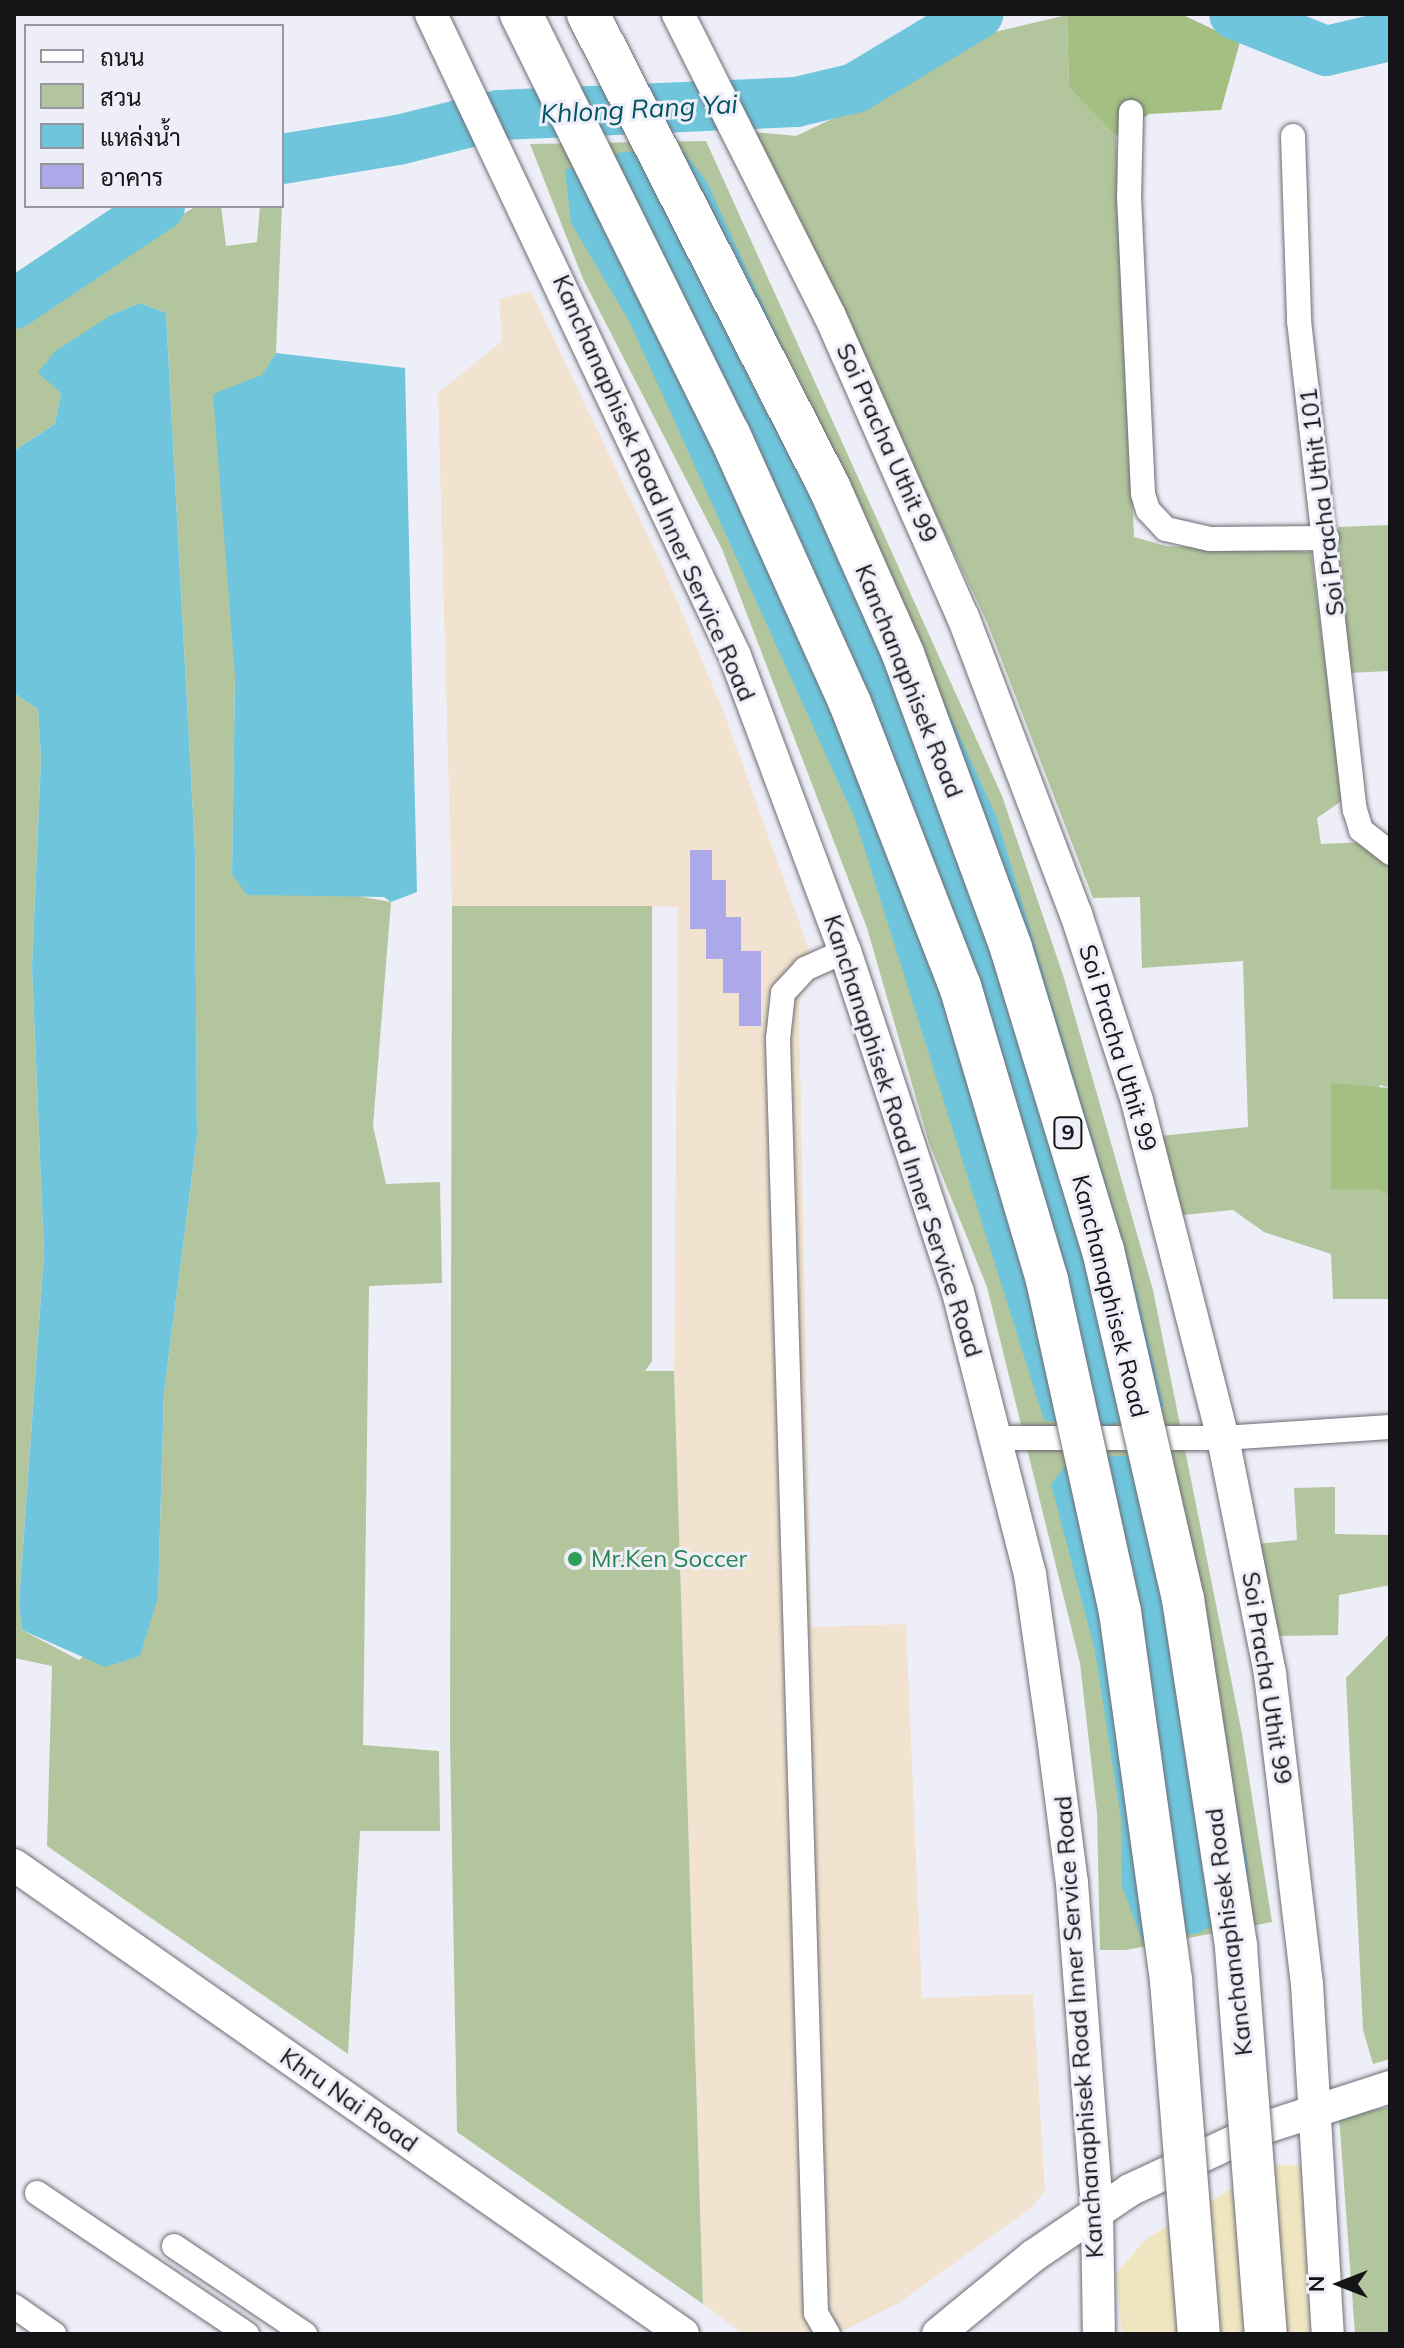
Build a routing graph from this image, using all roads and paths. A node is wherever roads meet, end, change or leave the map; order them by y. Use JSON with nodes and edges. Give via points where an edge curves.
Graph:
{"nodes":[{"id":1,"x":431,"y":14,"type":"edge"},
{"id":2,"x":521,"y":14,"type":"edge"},
{"id":3,"x":588,"y":14,"type":"edge"},
{"id":4,"x":678,"y":14,"type":"edge"},
{"id":5,"x":1131,"y":112,"type":"dead end"},
{"id":6,"x":1293,"y":136,"type":"dead end"},
{"id":7,"x":1327,"y":538,"type":"junction"},
{"id":8,"x":1390,"y":853,"type":"edge"},
{"id":9,"x":845,"y":951,"type":"junction"},
{"id":10,"x":1390,"y":1427,"type":"edge"},
{"id":11,"x":998,"y":1438,"type":"junction"},
{"id":12,"x":1223,"y":1438,"type":"junction"},
{"id":13,"x":14,"y":1865,"type":"edge"},
{"id":14,"x":1390,"y":2087,"type":"edge"},
{"id":15,"x":1316,"y":2109,"type":"junction"},
{"id":16,"x":37,"y":2193,"type":"dead end"},
{"id":17,"x":1097,"y":2211,"type":"junction"},
{"id":18,"x":174,"y":2246,"type":"dead end"},
{"id":19,"x":14,"y":2306,"type":"edge"},
{"id":20,"x":819,"y":2327,"type":"edge"},
{"id":21,"x":54,"y":2334,"type":"edge"},
{"id":22,"x":247,"y":2334,"type":"edge"},
{"id":23,"x":305,"y":2334,"type":"edge"},
{"id":24,"x":683,"y":2334,"type":"edge"},
{"id":25,"x":938,"y":2334,"type":"edge"},
{"id":26,"x":1099,"y":2334,"type":"edge"},
{"id":27,"x":1199,"y":2334,"type":"edge"},
{"id":28,"x":1266,"y":2334,"type":"edge"},
{"id":29,"x":1328,"y":2334,"type":"edge"}],
"edges":[{"from":1,"to":9,"type":"main road","name":"Kanchanaphisek Road Inner Service Road","via":[[735,656]]},
{"from":2,"to":27,"type":"highway","bridge":true,"via":[[729,434],[850,703],[960,986],[1047,1280],[1120,1612],[1171,1980]]},
{"from":3,"to":28,"type":"highway","name":"Kanchanaphisek Road","number":"9","bridge":true,"via":[[830,489],[903,654],[1011,948],[1103,1250],[1183,1599],[1234,1932]]},
{"from":4,"to":12,"type":"main road","name":"Soi Pracha Uthit 99","via":[[901,470],[1029,785],[1137,1101]]},
{"from":5,"to":7,"type":"street","via":[[1129,197],[1143,494],[1148,510],[1166,529],[1210,539]]},
{"from":6,"to":7,"type":"street","name":"Soi Pracha Uthit 101","via":[[1299,321]]},
{"from":7,"to":8,"type":"street","name":"Soi Pracha Uthit 101","via":[[1355,810],[1361,830]]},
{"from":9,"to":11,"type":"main road","name":"Kanchanaphisek Road Inner Service Road","via":[[958,1292]]},
{"from":9,"to":20,"type":"street","via":[[805,969],[783,993],[778,1039]]},
{"from":10,"to":12,"type":"street"},
{"from":11,"to":12,"type":"street"},
{"from":11,"to":17,"type":"main road","name":"Kanchanaphisek Road Inner Service Road","via":[[1030,1574],[1062,1806]]},
{"from":12,"to":15,"type":"main road","name":"Soi Pracha Uthit 99","via":[[1270,1674],[1292,1835]]},
{"from":13,"to":24,"type":"main road","name":"Khru Nai Road"},
{"from":14,"to":15,"type":"main road"},
{"from":15,"to":17,"type":"main road","via":[[1204,2155]]},
{"from":15,"to":29,"type":"main road","name":"Soi Pracha Uthit 99"},
{"from":16,"to":22,"type":"street"},
{"from":17,"to":25,"type":"main road"},
{"from":17,"to":26,"type":"main road","name":"Kanchanaphisek Road Inner Service Road"},
{"from":18,"to":23,"type":"street"},
{"from":19,"to":21,"type":"street"}]}
